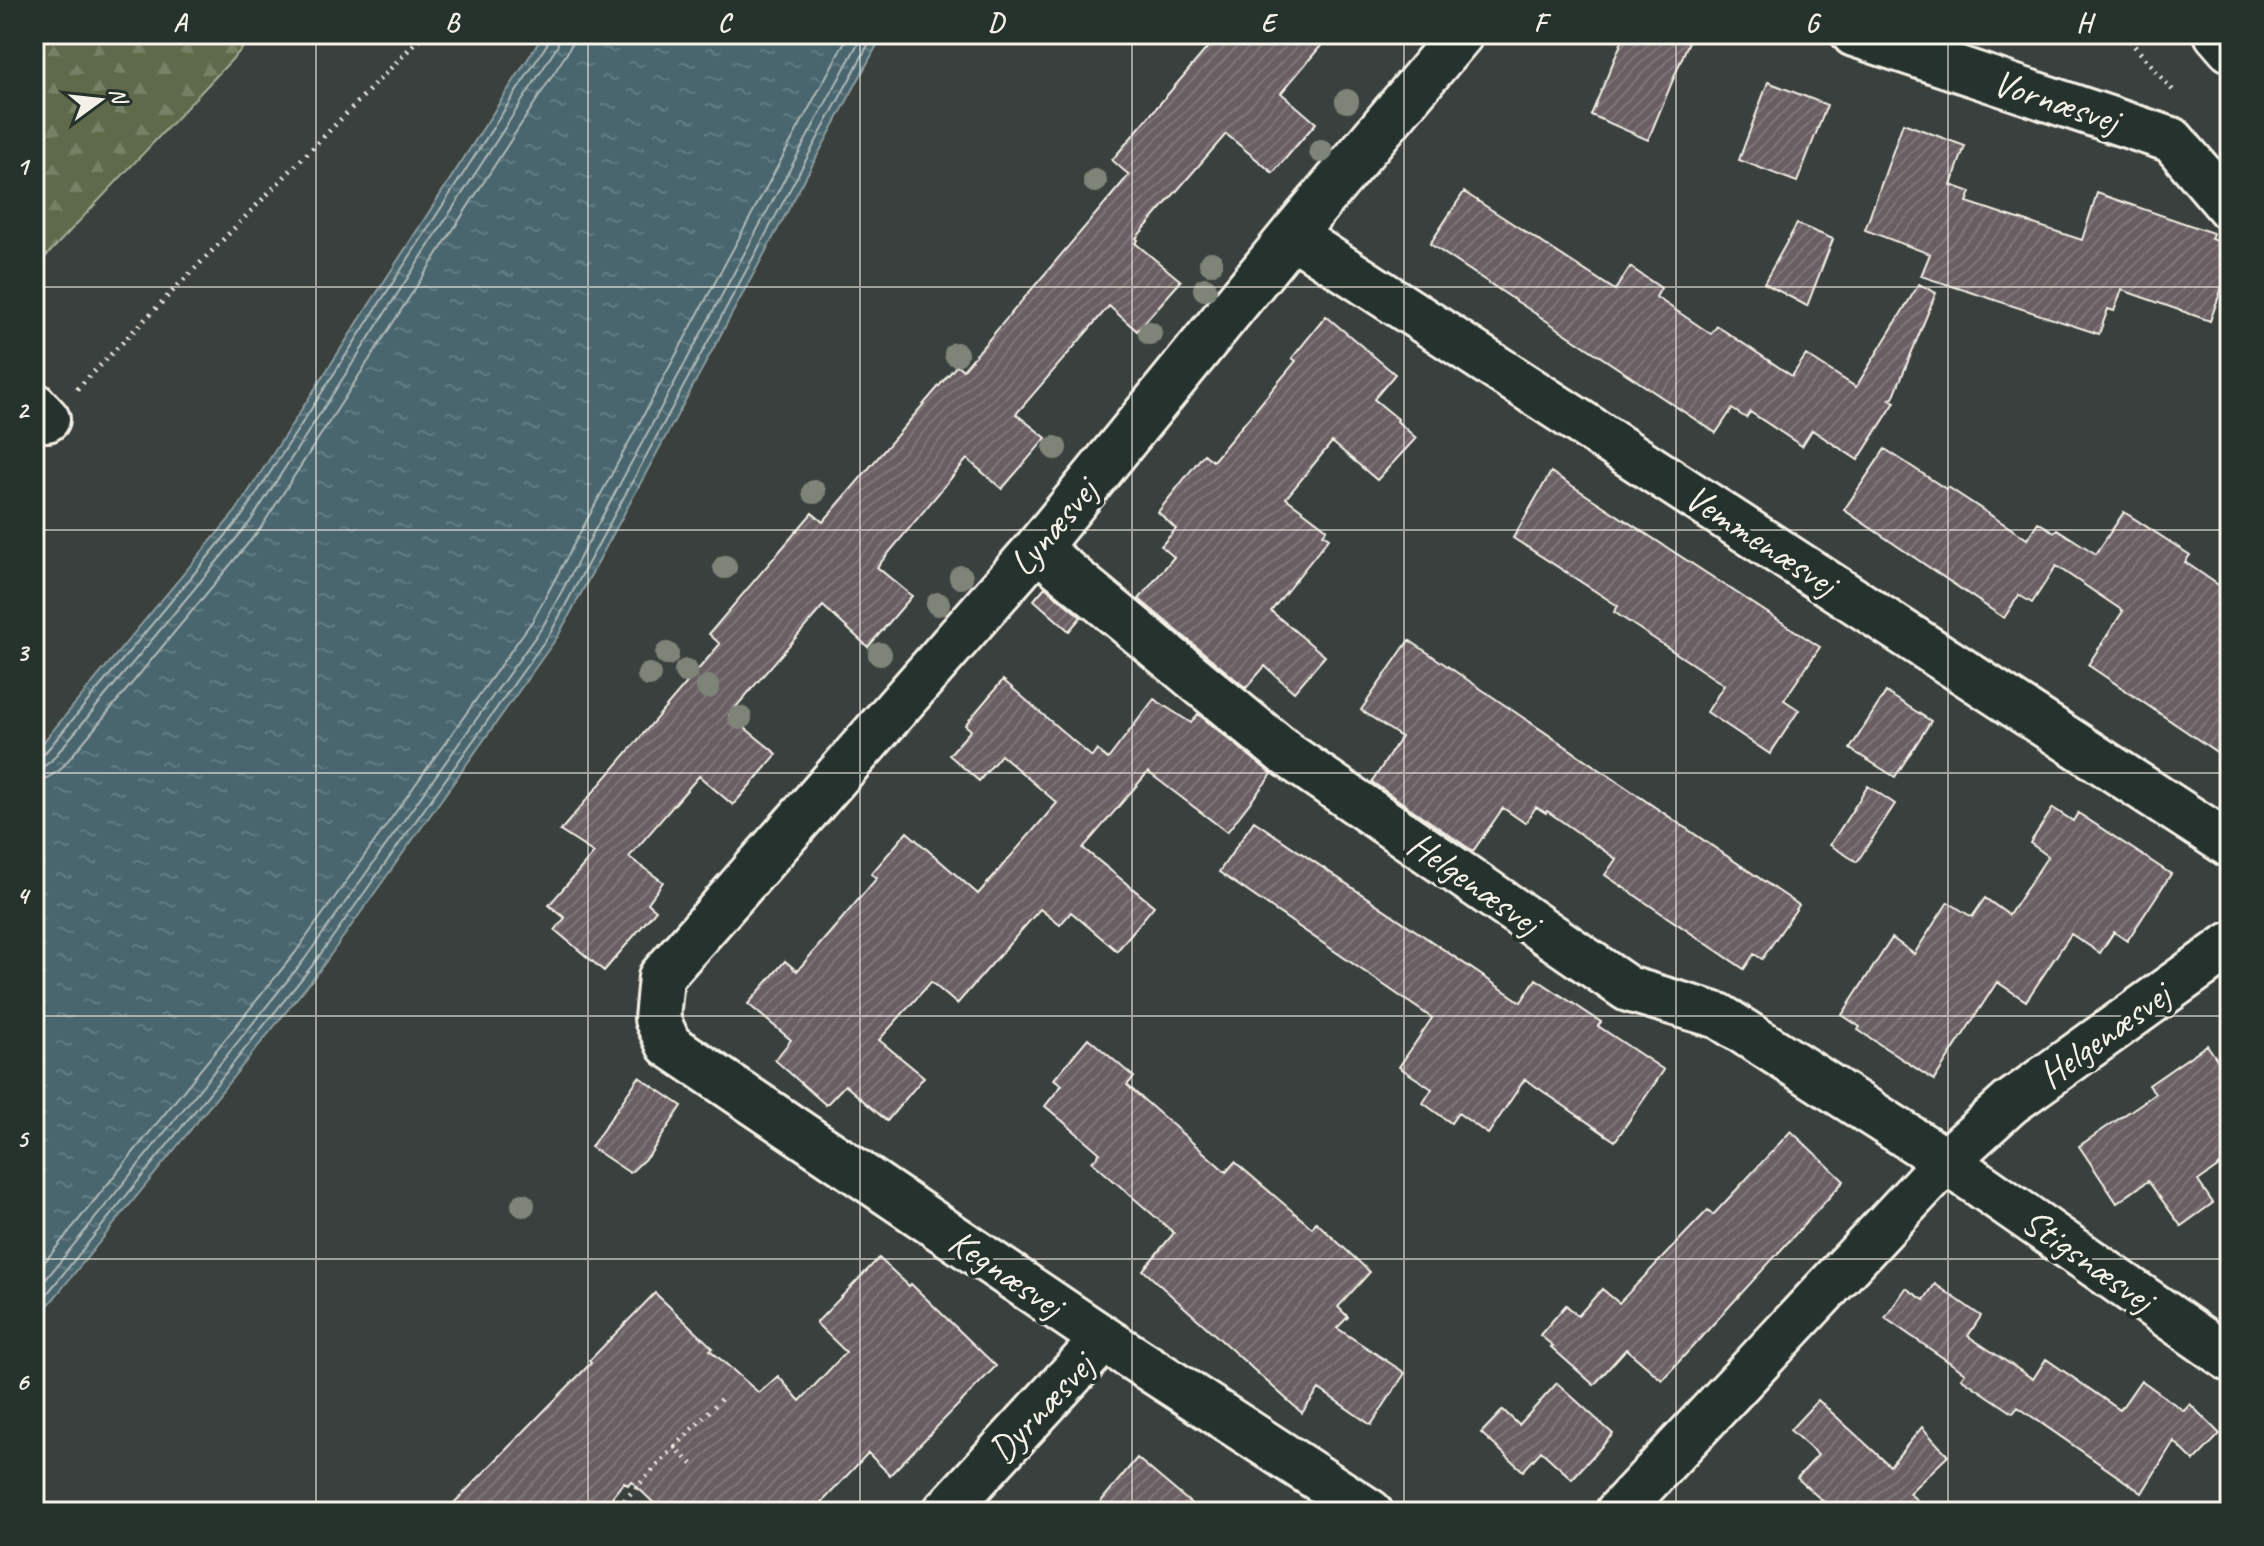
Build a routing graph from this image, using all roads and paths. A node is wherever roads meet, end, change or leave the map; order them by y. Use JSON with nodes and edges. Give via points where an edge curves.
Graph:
{"nodes":[{"id":1,"x":424,"y":34,"type":"edge"},
{"id":2,"x":1461,"y":34,"type":"edge"},
{"id":3,"x":1854,"y":34,"type":"edge"},
{"id":4,"x":2217,"y":34,"type":"edge"},
{"id":5,"x":2230,"y":49,"type":"edge"},
{"id":6,"x":2230,"y":208,"type":"edge"},
{"id":7,"x":1292,"y":235,"type":"junction"},
{"id":8,"x":41,"y":412,"type":"edge"},
{"id":9,"x":1037,"y":548,"type":"junction"},
{"id":10,"x":2230,"y":845,"type":"edge"},
{"id":11,"x":2230,"y":945,"type":"edge"},
{"id":12,"x":657,"y":1019,"type":"joint"},
{"id":13,"x":1946,"y":1161,"type":"junction"},
{"id":14,"x":1104,"y":1339,"type":"junction"},
{"id":15,"x":2230,"y":1359,"type":"edge"},
{"id":16,"x":721,"y":1399,"type":"dead end"},
{"id":17,"x":675,"y":1447,"type":"junction"},
{"id":18,"x":692,"y":1464,"type":"dead end"},
{"id":19,"x":613,"y":1512,"type":"edge"},
{"id":20,"x":945,"y":1512,"type":"edge"},
{"id":21,"x":1370,"y":1512,"type":"edge"},
{"id":22,"x":1618,"y":1512,"type":"edge"}],
"edges":[{"from":1,"to":8,"type":"path"},
{"from":2,"to":7,"type":"street","name":"Lynæsvej"},
{"from":3,"to":6,"type":"street","name":"Vornæsvej","via":[[2172,140]]},
{"from":4,"to":5,"type":"street"},
{"from":7,"to":9,"type":"street","name":"Lynæsvej"},
{"from":7,"to":10,"type":"street","name":"Vemmenæsvej"},
{"from":9,"to":12,"type":"street","name":"Lynæsvej","via":[[661,977]]},
{"from":9,"to":13,"type":"street","name":"Helgenæsvej","via":[[1285,753],[1628,989],[1719,1016]]},
{"from":11,"to":13,"type":"street","name":"Helgenæsvej","via":[[2010,1103]]},
{"from":12,"to":14,"type":"street","name":"Kegnæsvej","via":[[669,1045]]},
{"from":13,"to":15,"type":"street","name":"Stigsnæsvej"},
{"from":13,"to":22,"type":"street","name":"Helgenæsvej"},
{"from":14,"to":20,"type":"street","name":"Dyrnæsvej"},
{"from":14,"to":21,"type":"street","name":"Kegnæsvej"},
{"from":16,"to":17,"type":"path"},
{"from":17,"to":18,"type":"path"},
{"from":17,"to":19,"type":"path"}]}
